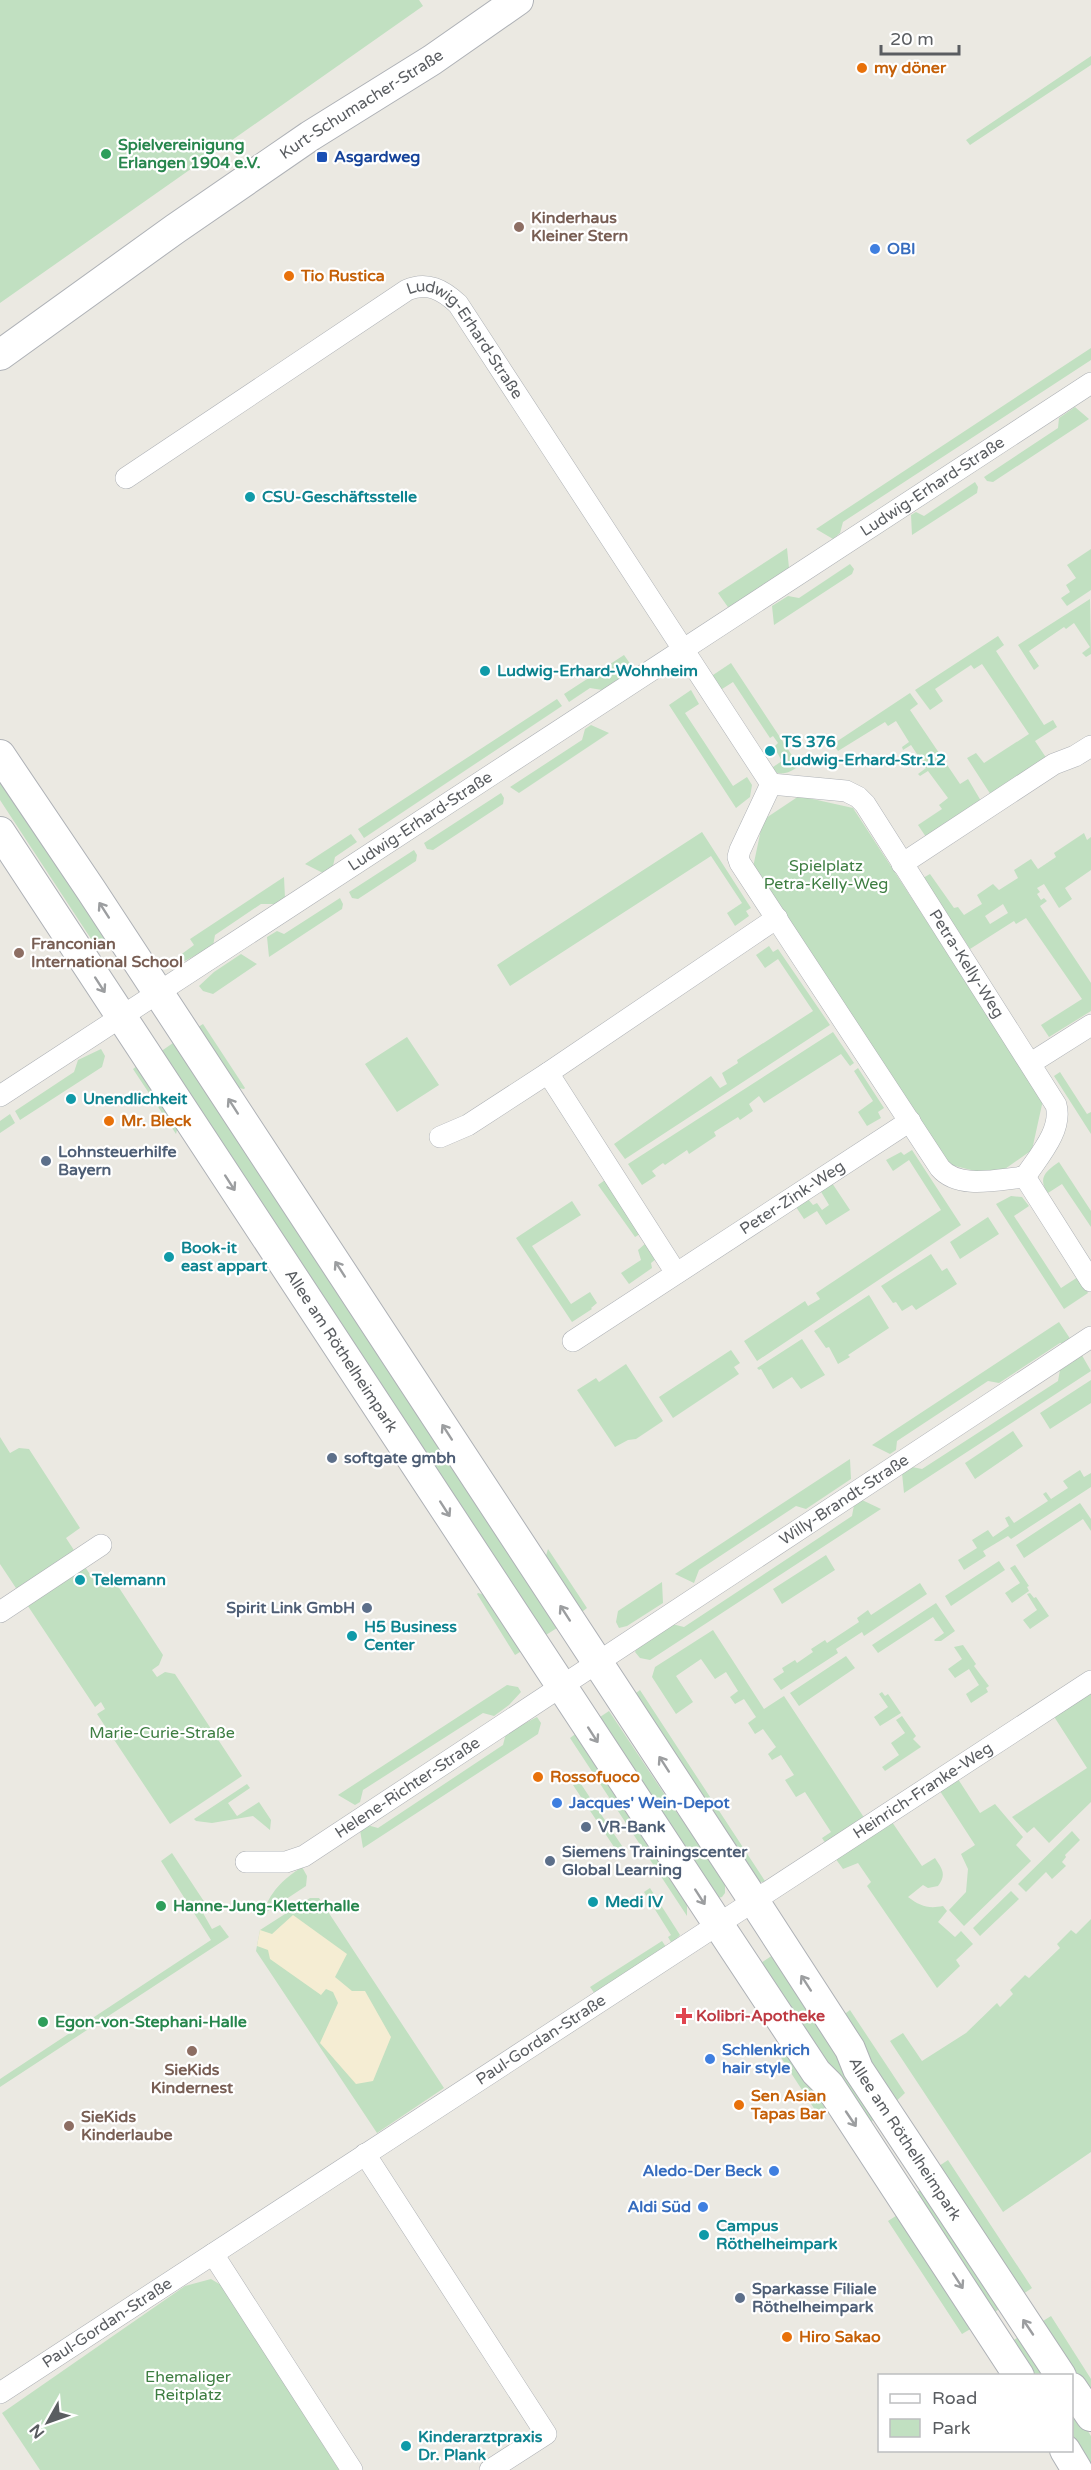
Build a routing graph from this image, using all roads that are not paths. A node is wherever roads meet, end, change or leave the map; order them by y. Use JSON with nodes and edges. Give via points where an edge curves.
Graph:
{"nodes":[{"id":1,"x":518,"y":0,"type":"edge"},
{"id":2,"x":0,"y":355,"type":"edge"},
{"id":3,"x":1091,"y":383,"type":"edge"},
{"id":4,"x":126,"y":478,"type":"dead end"},
{"id":5,"x":684,"y":650,"type":"junction"},
{"id":6,"x":1091,"y":746,"type":"edge"},
{"id":7,"x":0,"y":755,"type":"edge"},
{"id":8,"x":771,"y":784,"type":"junction"},
{"id":9,"x":0,"y":832,"type":"edge"},
{"id":10,"x":902,"y":864,"type":"junction"},
{"id":11,"x":777,"y":918,"type":"junction"},
{"id":12,"x":159,"y":994,"type":"junction"},
{"id":13,"x":121,"y":1018,"type":"junction"},
{"id":14,"x":1091,"y":1025,"type":"edge"},
{"id":15,"x":1031,"y":1063,"type":"junction"},
{"id":16,"x":549,"y":1073,"type":"junction"},
{"id":17,"x":0,"y":1096,"type":"edge"},
{"id":18,"x":910,"y":1122,"type":"junction"},
{"id":19,"x":440,"y":1137,"type":"dead end"},
{"id":20,"x":1024,"y":1177,"type":"junction"},
{"id":21,"x":676,"y":1273,"type":"junction"},
{"id":22,"x":1091,"y":1281,"type":"edge"},
{"id":23,"x":1091,"y":1337,"type":"edge"},
{"id":24,"x":573,"y":1341,"type":"dead end"},
{"id":25,"x":101,"y":1545,"type":"dead end"},
{"id":26,"x":0,"y":1612,"type":"edge"},
{"id":27,"x":597,"y":1662,"type":"junction"},
{"id":28,"x":1091,"y":1681,"type":"edge"},
{"id":29,"x":561,"y":1686,"type":"junction"},
{"id":30,"x":246,"y":1862,"type":"dead end"},
{"id":31,"x":754,"y":1900,"type":"junction"},
{"id":32,"x":717,"y":1924,"type":"junction"},
{"id":33,"x":365,"y":2154,"type":"junction"},
{"id":34,"x":213,"y":2254,"type":"junction"},
{"id":35,"x":1018,"y":2374,"type":"edge"},
{"id":36,"x":1059,"y":2374,"type":"edge"},
{"id":37,"x":1073,"y":2391,"type":"edge"},
{"id":38,"x":0,"y":2393,"type":"edge"},
{"id":39,"x":1091,"y":2416,"type":"edge"},
{"id":40,"x":1066,"y":2452,"type":"edge"},
{"id":41,"x":352,"y":2470,"type":"edge"},
{"id":42,"x":491,"y":2470,"type":"edge"},
{"id":43,"x":1077,"y":2470,"type":"edge"}],
"edges":[{"from":1,"to":2,"type":"street","name":"Kurt-Schumacher-Straße","via":[[432,60],[318,130]]},
{"from":3,"to":5,"type":"street","name":"Ludwig-Erhard-Straße"},
{"from":4,"to":5,"type":"street","name":"Ludwig-Erhard-Straße","via":[[407,291],[423,286],[439,290],[458,304]]},
{"from":5,"to":8,"type":"street"},
{"from":5,"to":12,"type":"street","name":"Ludwig-Erhard-Straße"},
{"from":6,"to":10,"type":"street","via":[[1054,764]]},
{"from":12,"to":7,"type":"street","name":"Allee am Röthelheimpark","one_way":true},
{"from":8,"to":10,"type":"street","name":"Petra-Kelly-Weg","via":[[853,793],[865,804]]},
{"from":8,"to":11,"type":"street","via":[[738,857]]},
{"from":9,"to":13,"type":"street","name":"Allee am Röthelheimpark","one_way":true},
{"from":10,"to":15,"type":"street","name":"Petra-Kelly-Weg"},
{"from":11,"to":16,"type":"street"},
{"from":11,"to":18,"type":"street"},
{"from":12,"to":13,"type":"street"},
{"from":27,"to":12,"type":"street","name":"Allee am Röthelheimpark","one_way":true},
{"from":13,"to":17,"type":"street"},
{"from":13,"to":29,"type":"street","name":"Allee am Röthelheimpark","one_way":true},
{"from":14,"to":15,"type":"street"},
{"from":15,"to":20,"type":"street","name":"Petra-Kelly-Weg","via":[[1058,1114],[1053,1132]]},
{"from":16,"to":19,"type":"street","via":[[468,1125]]},
{"from":16,"to":21,"type":"street"},
{"from":18,"to":20,"type":"street","via":[[948,1176],[959,1181]]},
{"from":18,"to":21,"type":"street","name":"Peter-Zink-Weg"},
{"from":20,"to":22,"type":"street"},
{"from":21,"to":24,"type":"street","name":"Peter-Zink-Weg"},
{"from":23,"to":27,"type":"street","name":"Willy-Brandt-Straße"},
{"from":25,"to":26,"type":"street"},
{"from":27,"to":29,"type":"street"},
{"from":31,"to":27,"type":"street","name":"Allee am Röthelheimpark","one_way":true},
{"from":28,"to":31,"type":"street","name":"Heinrich-Franke-Weg"},
{"from":29,"to":30,"type":"street","name":"Helene-Richter-Straße","via":[[304,1856],[286,1862]]},
{"from":29,"to":32,"type":"street","name":"Allee am Röthelheimpark","one_way":true},
{"from":31,"to":32,"type":"street"},
{"from":36,"to":31,"type":"street","name":"Allee am Röthelheimpark","one_way":true,"via":[[858,2069]]},
{"from":32,"to":33,"type":"street","name":"Paul-Gordan-Straße"},
{"from":32,"to":35,"type":"street","name":"Allee am Röthelheimpark","one_way":true,"via":[[816,2072],[829,2085]]},
{"from":33,"to":34,"type":"street","name":"Paul-Gordan-Straße"},
{"from":33,"to":42,"type":"street","via":[[546,2434]]},
{"from":34,"to":38,"type":"street","name":"Paul-Gordan-Straße"},
{"from":34,"to":41,"type":"street"},
{"from":37,"to":39,"type":"street"},
{"from":40,"to":43,"type":"street"}]}
